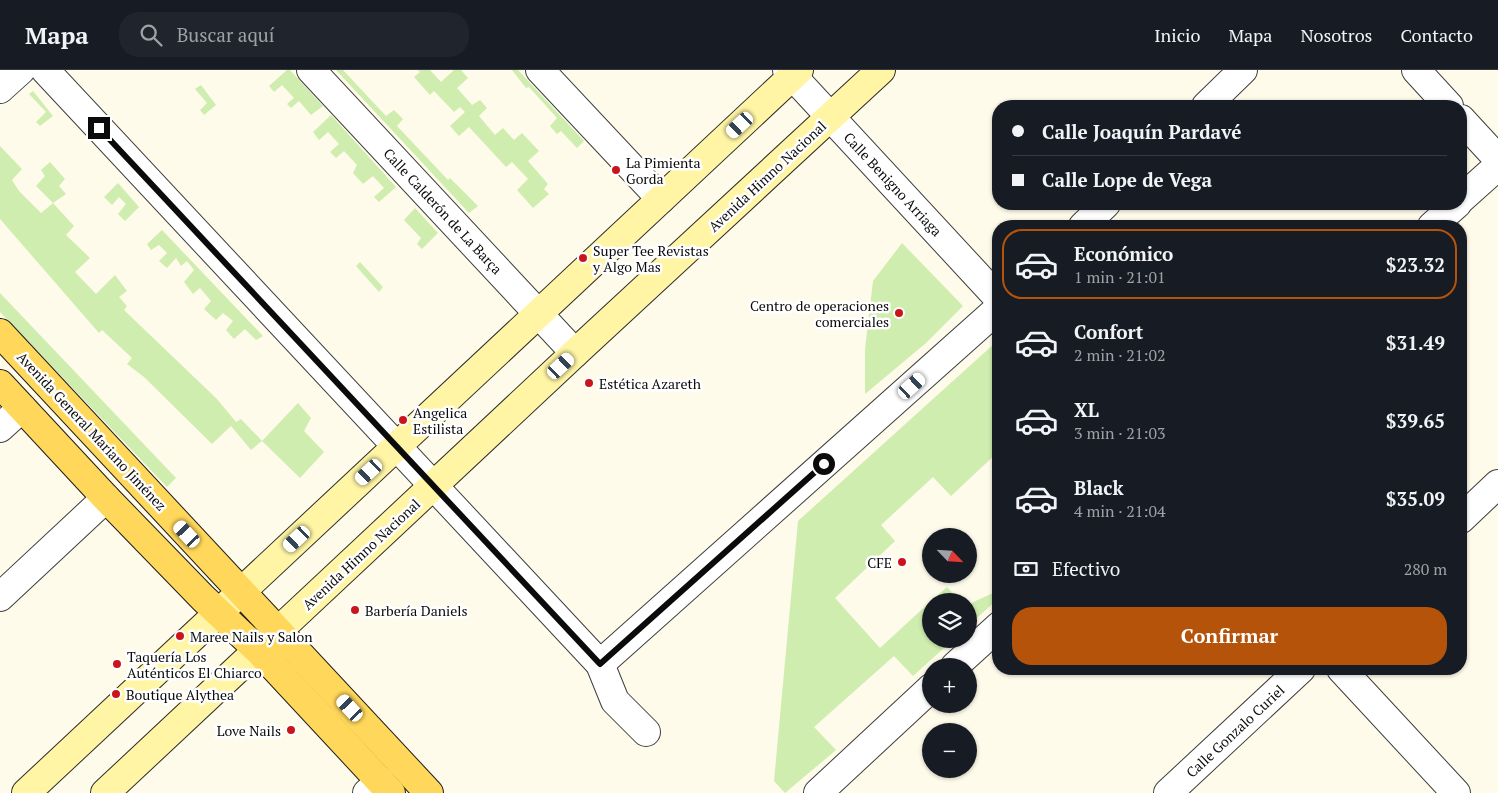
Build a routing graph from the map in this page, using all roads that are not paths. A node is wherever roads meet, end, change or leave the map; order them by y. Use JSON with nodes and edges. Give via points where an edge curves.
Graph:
{"nodes":[{"id":1,"x":21,"y":70,"type":"edge"},
{"id":2,"x":45,"y":70,"type":"edge"},
{"id":3,"x":312,"y":70,"type":"edge"},
{"id":4,"x":540,"y":70,"type":"edge"},
{"id":5,"x":881,"y":70,"type":"edge"},
{"id":6,"x":1243,"y":70,"type":"edge"},
{"id":7,"x":1416,"y":70,"type":"edge"},
{"id":8,"x":793,"y":72,"type":"edge"},
{"id":9,"x":0,"y":89,"type":"edge"},
{"id":10,"x":1212,"y":100,"type":"edge"},
{"id":11,"x":1444,"y":100,"type":"edge"},
{"id":12,"x":831,"y":117,"type":"junction"},
{"id":13,"x":1467,"y":126,"type":"edge"},
{"id":14,"x":1498,"y":159,"type":"edge"},
{"id":15,"x":1498,"y":166,"type":"edge"},
{"id":16,"x":1467,"y":194,"type":"edge"},
{"id":17,"x":661,"y":199,"type":"junction"},
{"id":18,"x":1100,"y":210,"type":"edge"},
{"id":19,"x":1450,"y":210,"type":"edge"},
{"id":20,"x":1089,"y":220,"type":"edge"},
{"id":21,"x":1439,"y":220,"type":"edge"},
{"id":22,"x":992,"y":291,"type":"edge"},
{"id":23,"x":539,"y":314,"type":"junction"},
{"id":24,"x":992,"y":314,"type":"edge"},
{"id":25,"x":0,"y":333,"type":"edge"},
{"id":26,"x":575,"y":353,"type":"junction"},
{"id":27,"x":0,"y":384,"type":"edge"},
{"id":28,"x":22,"y":408,"type":"junction"},
{"id":29,"x":0,"y":428,"type":"edge"},
{"id":30,"x":398,"y":445,"type":"junction"},
{"id":31,"x":1498,"y":484,"type":"edge"},
{"id":32,"x":433,"y":486,"type":"junction"},
{"id":33,"x":106,"y":498,"type":"junction"},
{"id":34,"x":1467,"y":513,"type":"edge"},
{"id":35,"x":241,"y":592,"type":"junction"},
{"id":36,"x":0,"y":596,"type":"edge"},
{"id":37,"x":219,"y":613,"type":"junction"},
{"id":38,"x":278,"y":631,"type":"junction"},
{"id":39,"x":992,"y":632,"type":"edge"},
{"id":40,"x":259,"y":651,"type":"junction"},
{"id":41,"x":964,"y":658,"type":"edge"},
{"id":42,"x":600,"y":664,"type":"junction"},
{"id":43,"x":1295,"y":675,"type":"edge"},
{"id":44,"x":1347,"y":675,"type":"edge"},
{"id":45,"x":922,"y":696,"type":"edge"},
{"id":46,"x":646,"y":732,"type":"dead end"},
{"id":47,"x":379,"y":789,"type":"edge"},
{"id":48,"x":26,"y":793,"type":"edge"},
{"id":49,"x":105,"y":793,"type":"edge"},
{"id":50,"x":429,"y":793,"type":"edge"},
{"id":51,"x":818,"y":793,"type":"edge"},
{"id":52,"x":1168,"y":793,"type":"edge"},
{"id":53,"x":1456,"y":793,"type":"edge"}],
"edges":[{"from":1,"to":9,"type":"street"},
{"from":2,"to":30,"type":"street"},
{"from":3,"to":23,"type":"street","name":"Calle Calderón de La Barça"},
{"from":4,"to":17,"type":"street"},
{"from":5,"to":12,"type":"main road","name":"Avenida Himno Nacional"},
{"from":6,"to":10,"type":"street"},
{"from":7,"to":11,"type":"street"},
{"from":8,"to":12,"type":"street","name":"Calle Benigno Arriaga"},
{"from":8,"to":17,"type":"main road"},
{"from":12,"to":22,"type":"street","name":"Calle Benigno Arriaga"},
{"from":12,"to":26,"type":"main road","name":"Avenida Himno Nacional"},
{"from":13,"to":14,"type":"street"},
{"from":15,"to":16,"type":"street"},
{"from":17,"to":23,"type":"main road"},
{"from":18,"to":20,"type":"street"},
{"from":19,"to":21,"type":"street"},
{"from":23,"to":26,"type":"street","name":"Calle Calderón de La Barça"},
{"from":23,"to":30,"type":"main road"},
{"from":24,"to":42,"type":"street"},
{"from":25,"to":35,"type":"main road","name":"Avenida General Mariano Jiménez"},
{"from":26,"to":32,"type":"main road","name":"Avenida Himno Nacional"},
{"from":27,"to":28,"type":"main road"},
{"from":28,"to":29,"type":"street"},
{"from":28,"to":33,"type":"main road"},
{"from":30,"to":32,"type":"street"},
{"from":30,"to":35,"type":"main road"},
{"from":31,"to":34,"type":"street"},
{"from":32,"to":38,"type":"main road","name":"Avenida Himno Nacional"},
{"from":32,"to":42,"type":"street"},
{"from":33,"to":36,"type":"street"},
{"from":33,"to":37,"type":"main road"},
{"from":35,"to":37,"type":"main road"},
{"from":35,"to":38,"type":"main road","name":"Avenida General Mariano Jiménez"},
{"from":37,"to":40,"type":"main road"},
{"from":37,"to":48,"type":"main road"},
{"from":38,"to":40,"type":"main road","name":"Avenida Himno Nacional"},
{"from":38,"to":50,"type":"main road","name":"Avenida General Mariano Jiménez"},
{"from":39,"to":41,"type":"street"},
{"from":40,"to":47,"type":"main road"},
{"from":40,"to":49,"type":"main road","name":"Avenida Himno Nacional"},
{"from":42,"to":46,"type":"street","via":[[615,701]]},
{"from":43,"to":52,"type":"street","name":"Calle Gonzalo Curiel"},
{"from":44,"to":53,"type":"street"},
{"from":45,"to":51,"type":"street"}]}
